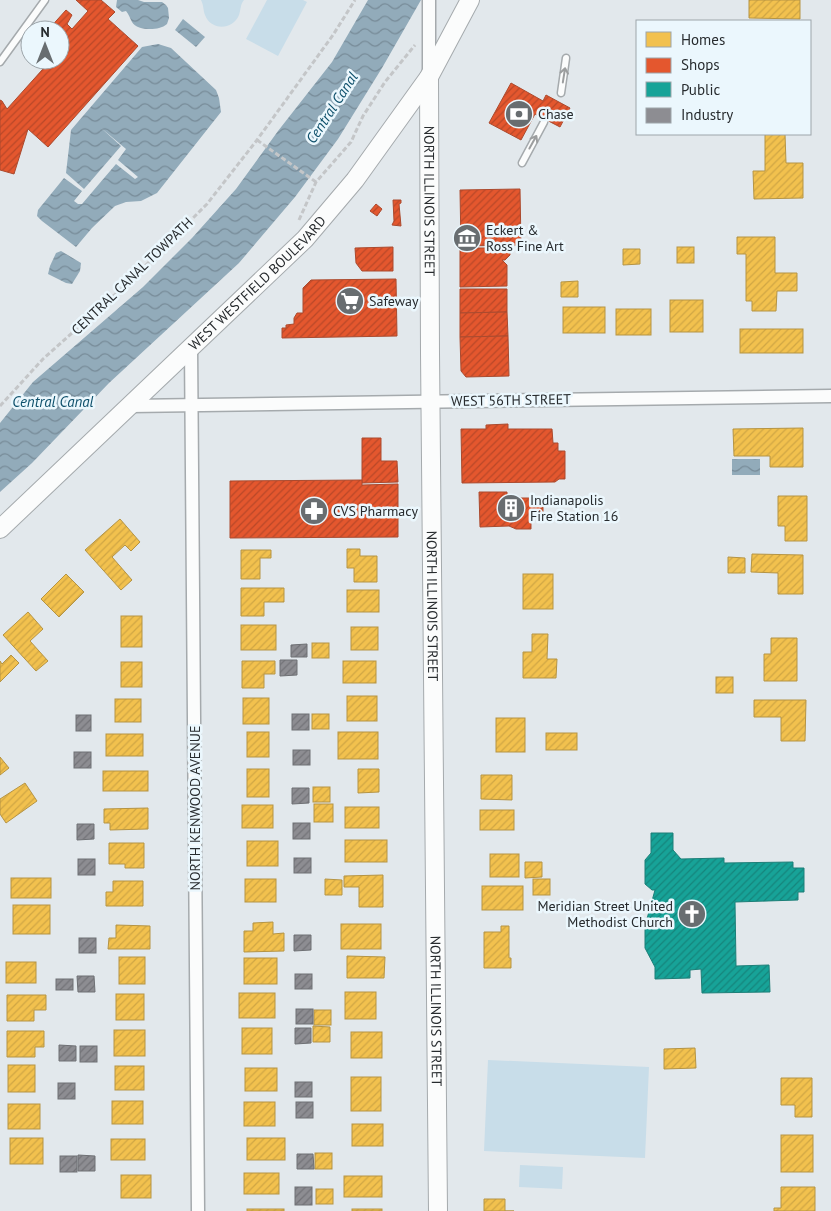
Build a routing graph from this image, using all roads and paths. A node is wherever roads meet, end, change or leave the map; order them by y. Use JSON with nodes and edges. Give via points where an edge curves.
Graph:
{"nodes":[{"id":1,"x":45,"y":0,"type":"edge"},
{"id":2,"x":355,"y":0,"type":"edge"},
{"id":3,"x":470,"y":0,"type":"edge"},
{"id":4,"x":429,"y":5,"type":"edge"},
{"id":5,"x":429,"y":24,"type":"junction"},
{"id":6,"x":566,"y":58,"type":"dead end"},
{"id":7,"x":0,"y":62,"type":"edge"},
{"id":8,"x":429,"y":77,"type":"junction"},
{"id":9,"x":561,"y":93,"type":"dead end"},
{"id":10,"x":544,"y":122,"type":"dead end"},
{"id":11,"x":257,"y":140,"type":"junction"},
{"id":12,"x":522,"y":162,"type":"dead end"},
{"id":13,"x":191,"y":347,"type":"junction"},
{"id":14,"x":831,"y":396,"type":"edge"},
{"id":15,"x":431,"y":401,"type":"junction"},
{"id":16,"x":0,"y":406,"type":"edge"},
{"id":17,"x":130,"y":406,"type":"junction"},
{"id":18,"x":191,"y":406,"type":"junction"},
{"id":19,"x":0,"y":529,"type":"edge"},
{"id":20,"x":198,"y":1211,"type":"edge"},
{"id":21,"x":438,"y":1211,"type":"edge"}],
"edges":[{"from":1,"to":7,"type":"lane"},
{"from":2,"to":11,"type":"path","name":"CENTRAL CANAL TOWPATH","via":[[334,35]]},
{"from":3,"to":8,"type":"street","name":"WEST WESTFIELD BOULEVARD"},
{"from":4,"to":5,"type":"street","name":"NORTH ILLINOIS STREET"},
{"from":5,"to":8,"type":"street","name":"NORTH ILLINOIS STREET"},
{"from":5,"to":11,"type":"path","via":[[385,82],[351,142],[316,182]]},
{"from":9,"to":6,"type":"lane","one_way":true},
{"from":8,"to":13,"type":"street","name":"WEST WESTFIELD BOULEVARD","via":[[358,176],[315,228]]},
{"from":8,"to":15,"type":"street","name":"NORTH ILLINOIS STREET"},
{"from":12,"to":10,"type":"lane","one_way":true},
{"from":11,"to":16,"type":"path","name":"CENTRAL CANAL TOWPATH","via":[[207,204],[128,283],[43,359]]},
{"from":13,"to":17,"type":"street","name":"WEST WESTFIELD BOULEVARD"},
{"from":13,"to":18,"type":"street","name":"NORTH KENWOOD AVENUE"},
{"from":14,"to":15,"type":"street","name":"WEST 56TH STREET"},
{"from":15,"to":18,"type":"street","name":"WEST 56TH STREET"},
{"from":15,"to":21,"type":"street","name":"NORTH ILLINOIS STREET"},
{"from":17,"to":18,"type":"street"},
{"from":17,"to":19,"type":"street","name":"WEST WESTFIELD BOULEVARD"},
{"from":18,"to":20,"type":"street","name":"NORTH KENWOOD AVENUE"}]}
